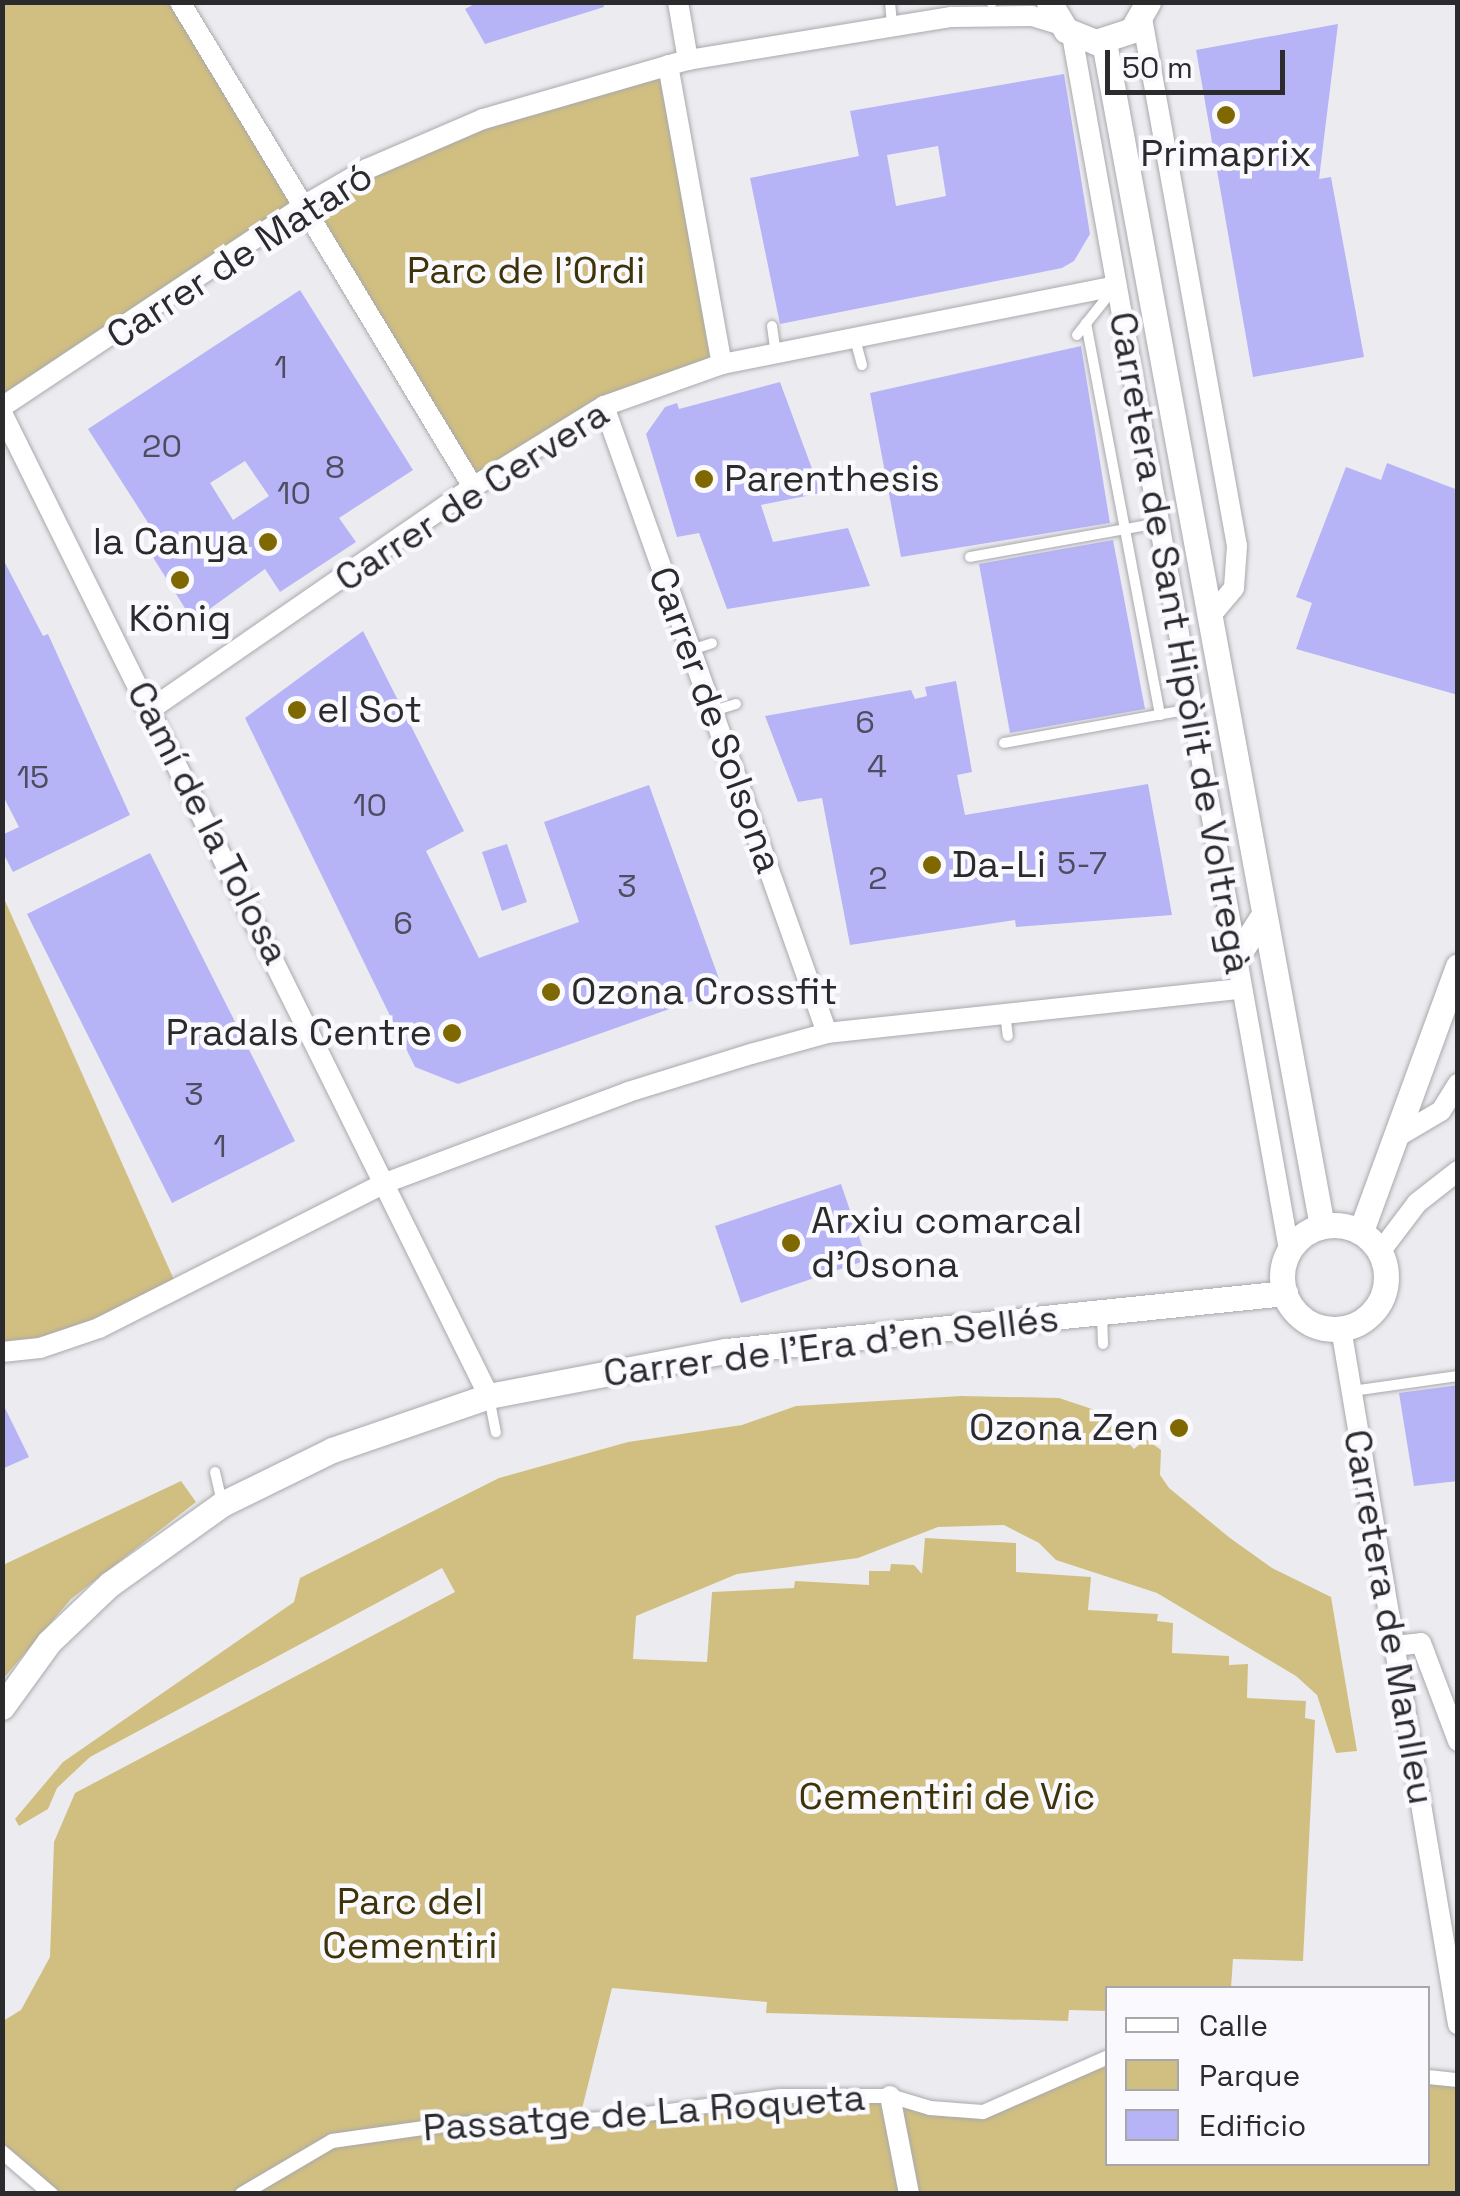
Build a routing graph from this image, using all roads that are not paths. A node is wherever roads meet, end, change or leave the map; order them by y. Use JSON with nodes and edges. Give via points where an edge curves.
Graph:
{"nodes":[{"id":1,"x":180,"y":2,"type":"edge"},
{"id":2,"x":678,"y":2,"type":"edge"},
{"id":3,"x":890,"y":2,"type":"edge"},
{"id":4,"x":992,"y":3,"type":"edge"},
{"id":5,"x":1148,"y":9,"type":"edge"},
{"id":6,"x":952,"y":17,"type":"junction"},
{"id":7,"x":1057,"y":25,"type":"edge"},
{"id":8,"x":892,"y":27,"type":"junction"},
{"id":9,"x":1104,"y":42,"type":"junction"},
{"id":10,"x":678,"y":63,"type":"junction"},
{"id":11,"x":300,"y":208,"type":"junction"},
{"id":12,"x":1116,"y":286,"type":"junction"},
{"id":13,"x":1086,"y":323,"type":"junction"},
{"id":14,"x":772,"y":326,"type":"dead end"},
{"id":15,"x":1077,"y":335,"type":"dead end"},
{"id":16,"x":855,"y":338,"type":"junction"},
{"id":17,"x":776,"y":354,"type":"junction"},
{"id":18,"x":722,"y":364,"type":"junction"},
{"id":19,"x":862,"y":365,"type":"dead end"},
{"id":20,"x":604,"y":406,"type":"junction"},
{"id":21,"x":2,"y":410,"type":"edge"},
{"id":22,"x":473,"y":487,"type":"junction"},
{"id":23,"x":1159,"y":523,"type":"junction"},
{"id":24,"x":1123,"y":530,"type":"junction"},
{"id":25,"x":970,"y":556,"type":"dead end"},
{"id":26,"x":1208,"y":618,"type":"junction"},
{"id":27,"x":736,"y":704,"type":"dead end"},
{"id":28,"x":151,"y":709,"type":"junction"},
{"id":29,"x":1192,"y":709,"type":"junction"},
{"id":30,"x":713,"y":711,"type":"junction"},
{"id":31,"x":1160,"y":715,"type":"junction"},
{"id":32,"x":1004,"y":743,"type":"dead end"},
{"id":33,"x":1262,"y":919,"type":"junction"},
{"id":34,"x":1236,"y":958,"type":"junction"},
{"id":35,"x":1458,"y":966,"type":"edge"},
{"id":36,"x":1242,"y":989,"type":"junction"},
{"id":37,"x":1004,"y":1012,"type":"junction"},
{"id":38,"x":827,"y":1033,"type":"junction"},
{"id":39,"x":1008,"y":1036,"type":"dead end"},
{"id":40,"x":1458,"y":1084,"type":"edge"},
{"id":41,"x":1395,"y":1138,"type":"junction"},
{"id":42,"x":1458,"y":1171,"type":"edge"},
{"id":43,"x":385,"y":1183,"type":"junction"},
{"id":44,"x":1322,"y":1226,"type":"junction"},
{"id":45,"x":1361,"y":1231,"type":"junction"},
{"id":46,"x":1289,"y":1250,"type":"junction"},
{"id":47,"x":1380,"y":1252,"type":"junction"},
{"id":48,"x":1284,"y":1294,"type":"junction"},
{"id":49,"x":1102,"y":1314,"type":"junction"},
{"id":50,"x":1341,"y":1328,"type":"junction"},
{"id":51,"x":1104,"y":1344,"type":"dead end"},
{"id":52,"x":2,"y":1352,"type":"edge"},
{"id":53,"x":1458,"y":1376,"type":"edge"},
{"id":54,"x":1351,"y":1391,"type":"junction"},
{"id":55,"x":489,"y":1396,"type":"junction"},
{"id":56,"x":496,"y":1432,"type":"dead end"},
{"id":57,"x":216,"y":1472,"type":"dead end"},
{"id":58,"x":222,"y":1504,"type":"junction"},
{"id":59,"x":1394,"y":1646,"type":"junction"},
{"id":60,"x":2,"y":1708,"type":"edge"},
{"id":61,"x":1458,"y":1741,"type":"edge"},
{"id":62,"x":1458,"y":2024,"type":"edge"},
{"id":63,"x":1105,"y":2058,"type":"edge"},
{"id":64,"x":1430,"y":2077,"type":"edge"},
{"id":65,"x":1458,"y":2080,"type":"edge"},
{"id":66,"x":890,"y":2096,"type":"junction"},
{"id":67,"x":2,"y":2152,"type":"edge"},
{"id":68,"x":52,"y":2194,"type":"edge"},
{"id":69,"x":242,"y":2194,"type":"edge"},
{"id":70,"x":909,"y":2194,"type":"edge"}],
"edges":[{"from":1,"to":11,"type":"street"},
{"from":2,"to":10,"type":"street"},
{"from":3,"to":8,"type":"lane"},
{"from":4,"to":6,"type":"street","name":"Carrer de Mataró"},
{"from":5,"to":9,"type":"street","via":[[1126,34]]},
{"from":5,"to":26,"type":"street","name":"Carretera de Sant Hipòlit de Voltregà","via":[[1237,546],[1234,588]]},
{"from":6,"to":7,"type":"street","name":"Carrer de Mataró","via":[[1032,16]]},
{"from":6,"to":8,"type":"street","name":"Carrer de Mataró"},
{"from":7,"to":9,"type":"street"},
{"from":7,"to":12,"type":"street","name":"Carretera de Sant Hipòlit de Voltregà"},
{"from":8,"to":10,"type":"street","name":"Carrer de Mataró"},
{"from":9,"to":26,"type":"street","name":"Carretera de Sant Hipòlit de Voltregà"},
{"from":10,"to":11,"type":"street","name":"Carrer de Mataró","via":[[483,119],[367,169]]},
{"from":10,"to":18,"type":"street"},
{"from":11,"to":21,"type":"street","name":"Carrer de Mataró"},
{"from":11,"to":22,"type":"street"},
{"from":12,"to":13,"type":"lane"},
{"from":12,"to":16,"type":"street","name":"Carrer de Cervera"},
{"from":12,"to":23,"type":"street","name":"Carretera de Sant Hipòlit de Voltregà"},
{"from":13,"to":15,"type":"lane"},
{"from":13,"to":24,"type":"lane"},
{"from":14,"to":17,"type":"lane"},
{"from":16,"to":17,"type":"street","name":"Carrer de Cervera"},
{"from":16,"to":19,"type":"lane"},
{"from":17,"to":18,"type":"street","name":"Carrer de Cervera"},
{"from":18,"to":20,"type":"street","name":"Carrer de Cervera"},
{"from":20,"to":22,"type":"street","name":"Carrer de Cervera"},
{"from":20,"to":30,"type":"street","name":"Carrer de Solsona","via":[[701,647]]},
{"from":21,"to":28,"type":"street","name":"Camí de la Tolosa"},
{"from":22,"to":28,"type":"street","name":"Carrer de Cervera"},
{"from":23,"to":24,"type":"lane"},
{"from":23,"to":29,"type":"street","name":"Carretera de Sant Hipòlit de Voltregà"},
{"from":24,"to":25,"type":"lane"},
{"from":24,"to":31,"type":"lane"},
{"from":26,"to":33,"type":"street","name":"Carretera de Sant Hipòlit de Voltregà"},
{"from":27,"to":30,"type":"lane"},
{"from":28,"to":43,"type":"street","name":"Camí de la Tolosa"},
{"from":29,"to":31,"type":"lane"},
{"from":29,"to":34,"type":"street","name":"Carretera de Sant Hipòlit de Voltregà"},
{"from":30,"to":38,"type":"street","name":"Carrer de Solsona"},
{"from":31,"to":32,"type":"lane"},
{"from":33,"to":34,"type":"street"},
{"from":33,"to":44,"type":"street","name":"Carretera de Sant Hipòlit de Voltregà"},
{"from":34,"to":36,"type":"street","name":"Carretera de Sant Hipòlit de Voltregà"},
{"from":35,"to":41,"type":"street"},
{"from":36,"to":37,"type":"street"},
{"from":36,"to":46,"type":"street","name":"Carretera de Sant Hipòlit de Voltregà"},
{"from":37,"to":38,"type":"street"},
{"from":37,"to":39,"type":"lane"},
{"from":38,"to":43,"type":"street","via":[[628,1092]]},
{"from":40,"to":41,"type":"street","via":[[1441,1111]]},
{"from":41,"to":45,"type":"street"},
{"from":42,"to":47,"type":"street","via":[[1418,1203]]},
{"from":43,"to":52,"type":"street","via":[[99,1328],[40,1348]]},
{"from":43,"to":55,"type":"street","name":"Camí de la Tolosa"},
{"from":44,"to":45,"type":"street"},
{"from":44,"to":46,"type":"street"},
{"from":45,"to":47,"type":"street"},
{"from":46,"to":48,"type":"street"},
{"from":47,"to":50,"type":"street","via":[[1386,1278],[1378,1304],[1358,1323]]},
{"from":48,"to":49,"type":"street","name":"Carrer de l'Era d'en Sellés"},
{"from":48,"to":50,"type":"street","via":[[1306,1321]]},
{"from":49,"to":51,"type":"lane"},
{"from":49,"to":55,"type":"street","name":"Carrer de l'Era d'en Sellés","via":[[726,1351]]},
{"from":50,"to":54,"type":"street","name":"Carretera de Manlleu"},
{"from":53,"to":54,"type":"lane"},
{"from":54,"to":59,"type":"street","name":"Carretera de Manlleu"},
{"from":55,"to":56,"type":"lane"},
{"from":55,"to":58,"type":"street","name":"Carrer de l'Era d'en Sellés","via":[[332,1450]]},
{"from":57,"to":58,"type":"lane"},
{"from":58,"to":60,"type":"street","name":"Carrer de l'Era d'en Sellés","via":[[110,1584],[49,1642]]},
{"from":59,"to":61,"type":"street","via":[[1421,1643]]},
{"from":59,"to":62,"type":"street","name":"Carretera de Manlleu"},
{"from":63,"to":66,"type":"street","name":"Passatge de La Roqueta","via":[[983,2112],[930,2108]]},
{"from":64,"to":65,"type":"street"},
{"from":66,"to":69,"type":"street","name":"Passatge de La Roqueta","via":[[780,2096],[610,2119],[451,2124],[332,2141]]},
{"from":66,"to":70,"type":"street"},
{"from":67,"to":68,"type":"street"}]}
